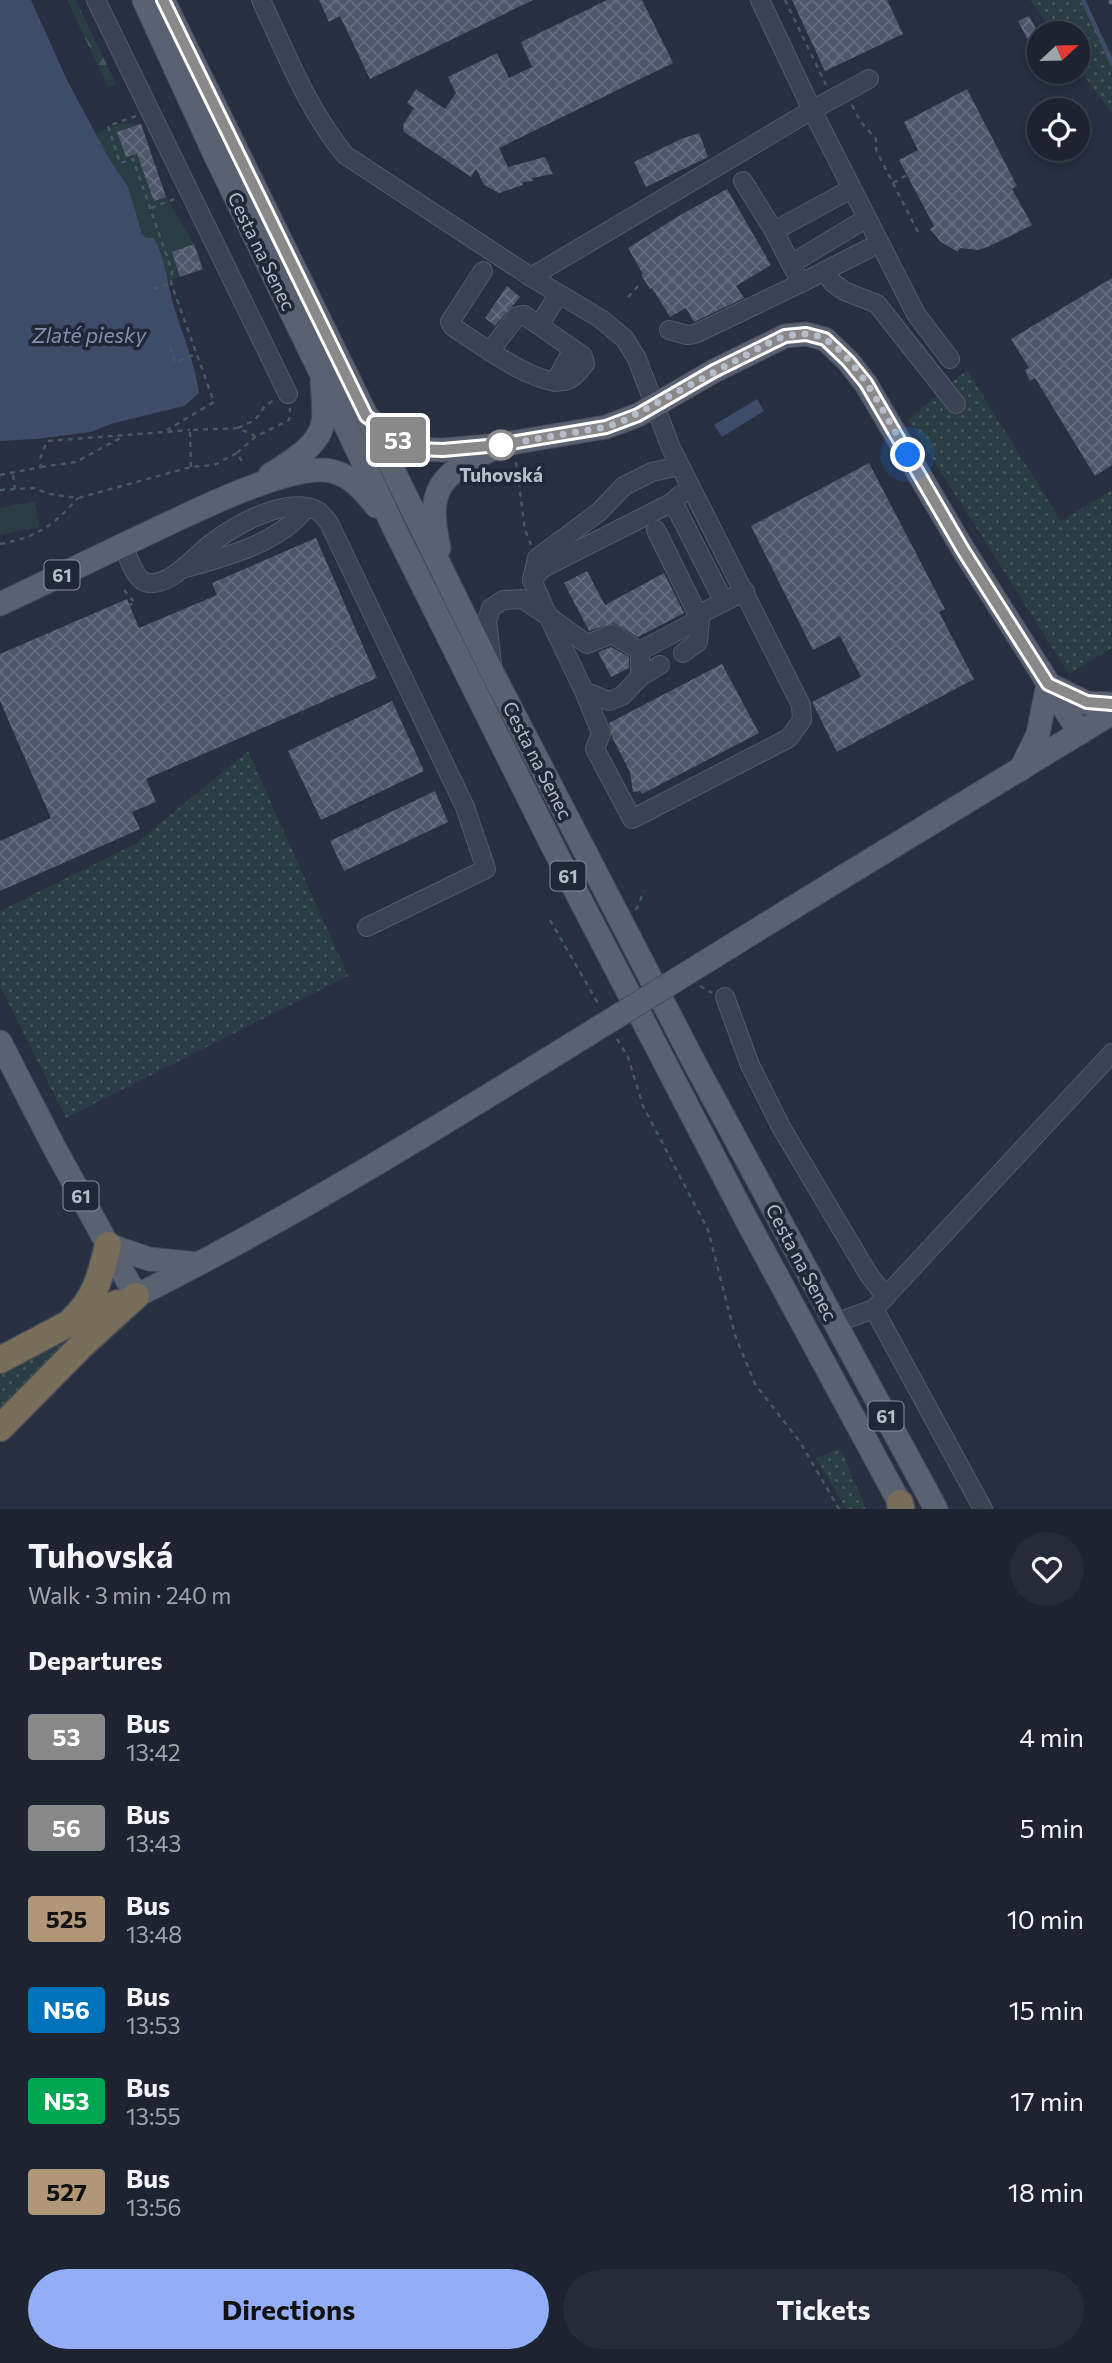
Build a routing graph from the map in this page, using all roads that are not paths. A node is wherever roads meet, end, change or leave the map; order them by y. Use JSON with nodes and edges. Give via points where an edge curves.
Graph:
{"nodes":[{"id":1,"x":96,"y":0,"type":"edge"},
{"id":2,"x":144,"y":0,"type":"edge"},
{"id":3,"x":163,"y":0,"type":"edge"},
{"id":4,"x":261,"y":0,"type":"edge"},
{"id":5,"x":761,"y":0,"type":"edge"},
{"id":6,"x":869,"y":79,"type":"dead end"},
{"id":7,"x":812,"y":110,"type":"junction"},
{"id":8,"x":743,"y":181,"type":"dead end"},
{"id":9,"x":842,"y":194,"type":"dead end"},
{"id":10,"x":857,"y":224,"type":"dead end"},
{"id":11,"x":774,"y":231,"type":"junction"},
{"id":12,"x":868,"y":249,"type":"dead end"},
{"id":13,"x":791,"y":264,"type":"junction"},
{"id":14,"x":484,"y":271,"type":"dead end"},
{"id":15,"x":825,"y":271,"type":"junction"},
{"id":16,"x":531,"y":277,"type":"junction"},
{"id":17,"x":801,"y":283,"type":"junction"},
{"id":18,"x":558,"y":295,"type":"junction"},
{"id":19,"x":540,"y":324,"type":"junction"},
{"id":20,"x":669,"y":330,"type":"dead end"},
{"id":21,"x":490,"y":351,"type":"junction"},
{"id":22,"x":950,"y":359,"type":"dead end"},
{"id":23,"x":321,"y":373,"type":"junction"},
{"id":24,"x":288,"y":394,"type":"road end"},
{"id":25,"x":655,"y":404,"type":"junction"},
{"id":26,"x":956,"y":404,"type":"dead end"},
{"id":27,"x":366,"y":416,"type":"junction"},
{"id":28,"x":499,"y":445,"type":"junction"},
{"id":29,"x":680,"y":466,"type":"junction"},
{"id":30,"x":253,"y":486,"type":"junction"},
{"id":31,"x":691,"y":486,"type":"junction"},
{"id":32,"x":673,"y":502,"type":"junction"},
{"id":33,"x":395,"y":530,"type":"junction"},
{"id":34,"x":656,"y":530,"type":"dead end"},
{"id":35,"x":123,"y":545,"type":"junction"},
{"id":36,"x":445,"y":577,"type":"junction"},
{"id":37,"x":531,"y":580,"type":"junction"},
{"id":38,"x":745,"y":592,"type":"junction"},
{"id":39,"x":724,"y":602,"type":"junction"},
{"id":40,"x":0,"y":604,"type":"edge"},
{"id":41,"x":548,"y":616,"type":"junction"},
{"id":42,"x":699,"y":617,"type":"junction"},
{"id":43,"x":640,"y":651,"type":"junction"},
{"id":44,"x":683,"y":653,"type":"dead end"},
{"id":45,"x":660,"y":665,"type":"dead end"},
{"id":46,"x":493,"y":674,"type":"junction"},
{"id":47,"x":640,"y":677,"type":"junction"},
{"id":48,"x":1048,"y":684,"type":"junction"},
{"id":49,"x":584,"y":691,"type":"junction"},
{"id":50,"x":1112,"y":704,"type":"edge"},
{"id":51,"x":1112,"y":713,"type":"edge"},
{"id":52,"x":1080,"y":733,"type":"junction"},
{"id":53,"x":1021,"y":769,"type":"junction"},
{"id":54,"x":367,"y":927,"type":"dead end"},
{"id":55,"x":725,"y":997,"type":"road end"},
{"id":56,"x":0,"y":1042,"type":"edge"},
{"id":57,"x":1112,"y":1053,"type":"edge"},
{"id":58,"x":108,"y":1245,"type":"junction"},
{"id":59,"x":197,"y":1264,"type":"junction"},
{"id":60,"x":136,"y":1296,"type":"junction"},
{"id":61,"x":880,"y":1303,"type":"junction"},
{"id":62,"x":835,"y":1323,"type":"junction"},
{"id":63,"x":66,"y":1325,"type":"junction"},
{"id":64,"x":0,"y":1360,"type":"edge"},
{"id":65,"x":0,"y":1428,"type":"edge"},
{"id":66,"x":901,"y":1507,"type":"edge"},
{"id":67,"x":936,"y":1509,"type":"edge"},
{"id":68,"x":983,"y":1509,"type":"edge"}],
"edges":[{"from":1,"to":24,"type":"street"},
{"from":2,"to":23,"type":"main road","name":"Cesta na Senec","number":"61"},
{"from":3,"to":27,"type":"main road","name":"Cesta na Senec","number":"61"},
{"from":4,"to":16,"type":"street","via":[[314,110],[345,155]]},
{"from":5,"to":7,"type":"street"},
{"from":6,"to":7,"type":"street"},
{"from":7,"to":16,"type":"street"},
{"from":7,"to":22,"type":"street","via":[[916,314]]},
{"from":8,"to":11,"type":"street"},
{"from":9,"to":11,"type":"street"},
{"from":10,"to":13,"type":"street"},
{"from":11,"to":13,"type":"street"},
{"from":12,"to":15,"type":"street"},
{"from":13,"to":17,"type":"street"},
{"from":14,"to":21,"type":"street","via":[[450,322]]},
{"from":15,"to":17,"type":"street"},
{"from":15,"to":26,"type":"street","via":[[844,291],[877,304]]},
{"from":16,"to":18,"type":"street"},
{"from":17,"to":20,"type":"street","via":[[695,334]]},
{"from":18,"to":19,"type":"street"},
{"from":18,"to":25,"type":"street","via":[[601,319],[625,339]]},
{"from":19,"to":21,"type":"street","via":[[517,316]]},
{"from":19,"to":21,"type":"street","via":[[583,356],[585,364],[571,379],[555,382]]},
{"from":23,"to":30,"type":"main road","number":"61","via":[[321,431],[288,464]]},
{"from":23,"to":33,"type":"main road","name":"Cesta na Senec","number":"61"},
{"from":25,"to":28,"type":"main road","number":"61","via":[[606,427]]},
{"from":25,"to":29,"type":"street"},
{"from":25,"to":48,"type":"main road","number":"61","via":[[774,340],[806,334],[825,339],[866,383]]},
{"from":27,"to":28,"type":"main road","number":"61","via":[[416,449]]},
{"from":27,"to":36,"type":"main road","name":"Cesta na Senec","number":"61"},
{"from":28,"to":36,"type":"main road","number":"61","via":[[455,469],[436,496],[435,530]]},
{"from":29,"to":31,"type":"street"},
{"from":29,"to":37,"type":"street","via":[[652,472],[624,486],[600,512],[537,558]]},
{"from":30,"to":33,"type":"main road","number":"61","via":[[330,470],[350,478]]},
{"from":30,"to":35,"type":"main road","number":"61"},
{"from":31,"to":32,"type":"street"},
{"from":31,"to":38,"type":"street"},
{"from":32,"to":37,"type":"street","via":[[543,568]]},
{"from":32,"to":39,"type":"street"},
{"from":33,"to":66,"type":"main road","name":"Cesta na Senec","number":"61","via":[[646,1030]]},
{"from":34,"to":42,"type":"street"},
{"from":35,"to":40,"type":"main road","number":"61"},
{"from":35,"to":54,"type":"street","via":[[138,577],[151,582],[183,568],[212,542],[249,520],[292,506],[319,512],[329,523],[465,807],[486,869]]},
{"from":36,"to":46,"type":"main road","name":"Cesta na Senec","number":"61"},
{"from":37,"to":41,"type":"street"},
{"from":38,"to":39,"type":"street"},
{"from":38,"to":49,"type":"street","via":[[802,705],[802,720],[789,738],[632,819],[595,749],[601,733]]},
{"from":39,"to":42,"type":"street"},
{"from":41,"to":43,"type":"street","via":[[587,644],[612,634]]},
{"from":41,"to":46,"type":"street","via":[[522,599],[503,600],[491,608],[487,621]]},
{"from":41,"to":49,"type":"street"},
{"from":42,"to":43,"type":"street"},
{"from":42,"to":44,"type":"street","via":[[698,642]]},
{"from":43,"to":47,"type":"street"},
{"from":45,"to":47,"type":"street"},
{"from":46,"to":62,"type":"main road","name":"Cesta na Senec","number":"61"},
{"from":47,"to":49,"type":"street","via":[[622,696],[609,701]]},
{"from":48,"to":50,"type":"main road","via":[[1087,702]]},
{"from":48,"to":52,"type":"main road","number":"61"},
{"from":48,"to":53,"type":"main road","via":[[1038,734]]},
{"from":51,"to":52,"type":"main road"},
{"from":52,"to":53,"type":"main road"},
{"from":53,"to":59,"type":"main road","bridge":true,"via":[[368,1169]]},
{"from":55,"to":61,"type":"street","via":[[750,1065],[781,1127],[869,1275]]},
{"from":56,"to":58,"type":"main road","number":"61"},
{"from":57,"to":61,"type":"street"},
{"from":58,"to":59,"type":"main road","via":[[149,1259]]},
{"from":58,"to":60,"type":"main road","number":"61"},
{"from":58,"to":63,"type":"highway","via":[[93,1297]]},
{"from":59,"to":60,"type":"main road"},
{"from":60,"to":63,"type":"highway"},
{"from":60,"to":65,"type":"highway"},
{"from":61,"to":62,"type":"street"},
{"from":61,"to":68,"type":"street"},
{"from":62,"to":67,"type":"main road","name":"Cesta na Senec","number":"61"},
{"from":63,"to":64,"type":"highway"}]}
